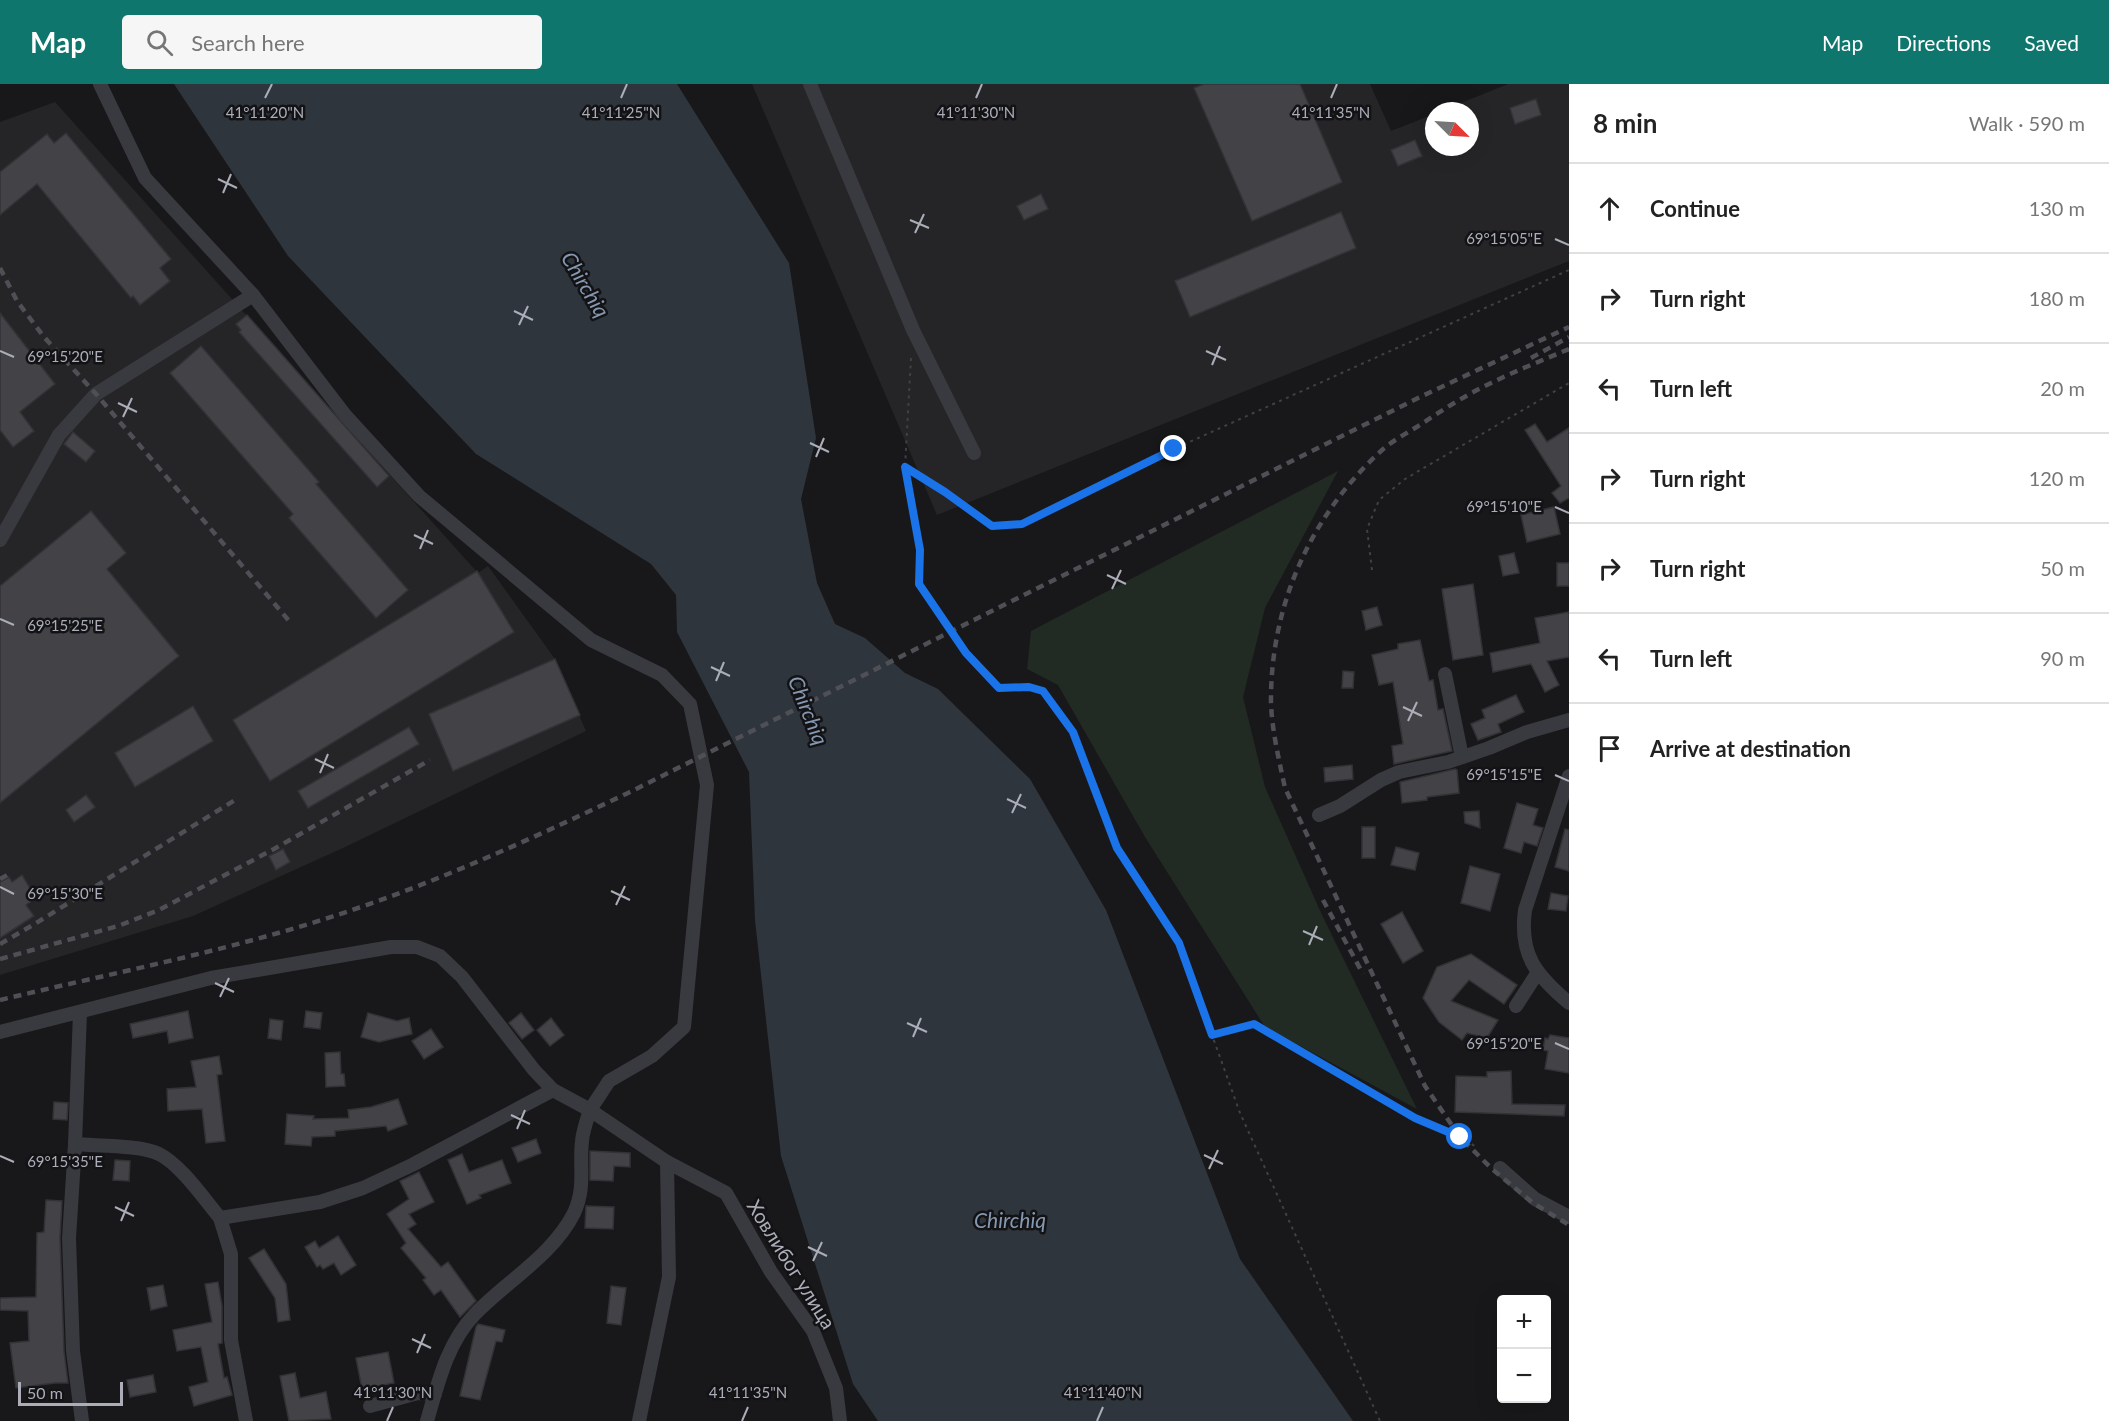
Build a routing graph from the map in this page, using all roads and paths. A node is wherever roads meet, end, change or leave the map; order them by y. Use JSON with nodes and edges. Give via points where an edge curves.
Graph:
{"nodes":[{"id":1,"x":100,"y":84,"type":"edge"},
{"id":2,"x":810,"y":84,"type":"edge"},
{"id":3,"x":1569,"y":270,"type":"edge"},
{"id":4,"x":253,"y":295,"type":"junction"},
{"id":5,"x":912,"y":353,"type":"dead end"},
{"id":6,"x":1569,"y":383,"type":"edge"},
{"id":7,"x":974,"y":453,"type":"dead end"},
{"id":8,"x":905,"y":467,"type":"junction"},
{"id":9,"x":0,"y":540,"type":"edge"},
{"id":10,"x":1372,"y":570,"type":"dead end"},
{"id":11,"x":1445,"y":674,"type":"dead end"},
{"id":12,"x":1569,"y":720,"type":"edge"},
{"id":13,"x":1462,"y":758,"type":"junction"},
{"id":14,"x":1569,"y":777,"type":"edge"},
{"id":15,"x":1319,"y":815,"type":"dead end"},
{"id":16,"x":1538,"y":972,"type":"junction"},
{"id":17,"x":1569,"y":1003,"type":"edge"},
{"id":18,"x":1516,"y":1006,"type":"dead end"},
{"id":19,"x":80,"y":1013,"type":"junction"},
{"id":20,"x":0,"y":1032,"type":"edge"},
{"id":21,"x":1212,"y":1035,"type":"junction"},
{"id":22,"x":553,"y":1090,"type":"junction"},
{"id":23,"x":590,"y":1110,"type":"junction"},
{"id":24,"x":75,"y":1144,"type":"junction"},
{"id":25,"x":1478,"y":1148,"type":"dead end"},
{"id":26,"x":667,"y":1162,"type":"junction"},
{"id":27,"x":1500,"y":1168,"type":"dead end"},
{"id":28,"x":1569,"y":1217,"type":"edge"},
{"id":29,"x":220,"y":1218,"type":"junction"},
{"id":30,"x":435,"y":1394,"type":"junction"},
{"id":31,"x":370,"y":1406,"type":"dead end"},
{"id":32,"x":82,"y":1421,"type":"edge"},
{"id":33,"x":246,"y":1421,"type":"edge"},
{"id":34,"x":427,"y":1421,"type":"edge"},
{"id":35,"x":639,"y":1421,"type":"edge"},
{"id":36,"x":840,"y":1421,"type":"edge"},
{"id":37,"x":1380,"y":1421,"type":"edge"}],
"edges":[{"from":1,"to":4,"type":"street","via":[[145,178]]},
{"from":2,"to":7,"type":"street","via":[[913,330]]},
{"from":3,"to":8,"type":"path","via":[[1174,449],[1022,524],[992,526]]},
{"from":4,"to":9,"type":"street","via":[[96,394],[59,435]]},
{"from":4,"to":23,"type":"street","via":[[345,415],[419,496],[591,640],[662,675],[690,704],[707,785],[684,1027],[652,1056],[609,1081]]},
{"from":5,"to":8,"type":"path"},
{"from":6,"to":10,"type":"path","via":[[1405,478],[1379,500],[1367,529]]},
{"from":8,"to":21,"type":"path","via":[[920,550],[919,584],[966,653],[999,688],[1029,687],[1043,691],[1073,732],[1117,848],[1179,943]]},
{"from":11,"to":13,"type":"street"},
{"from":12,"to":13,"type":"street"},
{"from":13,"to":15,"type":"street","via":[[1399,772]]},
{"from":14,"to":16,"type":"street","via":[[1525,910],[1522,932],[1526,951]]},
{"from":16,"to":17,"type":"street"},
{"from":16,"to":18,"type":"street"},
{"from":19,"to":20,"type":"street","name":"Ховлибог улица"},
{"from":19,"to":22,"type":"street","name":"Ховлибог улица","via":[[211,978],[390,947],[417,947],[441,956],[462,977]]},
{"from":19,"to":24,"type":"street"},
{"from":21,"to":25,"type":"path","via":[[1254,1024],[1415,1118]]},
{"from":21,"to":37,"type":"path","via":[[1240,1113]]},
{"from":22,"to":23,"type":"street","name":"Ховлибог улица"},
{"from":22,"to":29,"type":"street","via":[[363,1188],[320,1202]]},
{"from":23,"to":26,"type":"street","name":"Ховлибог улица"},
{"from":23,"to":30,"type":"street","via":[[582,1140],[582,1190],[573,1214],[538,1257],[474,1315],[453,1343]]},
{"from":24,"to":29,"type":"street","via":[[158,1153],[172,1162]]},
{"from":24,"to":32,"type":"street","via":[[69,1238],[73,1351]]},
{"from":26,"to":35,"type":"street","via":[[669,1277]]},
{"from":26,"to":36,"type":"street","name":"Ховлибог улица","via":[[726,1193],[771,1272],[813,1331],[836,1388]]},
{"from":27,"to":28,"type":"street","via":[[1535,1200]]},
{"from":29,"to":33,"type":"street","via":[[231,1254],[231,1340]]},
{"from":30,"to":31,"type":"street","via":[[418,1393]]},
{"from":30,"to":34,"type":"street"}]}
